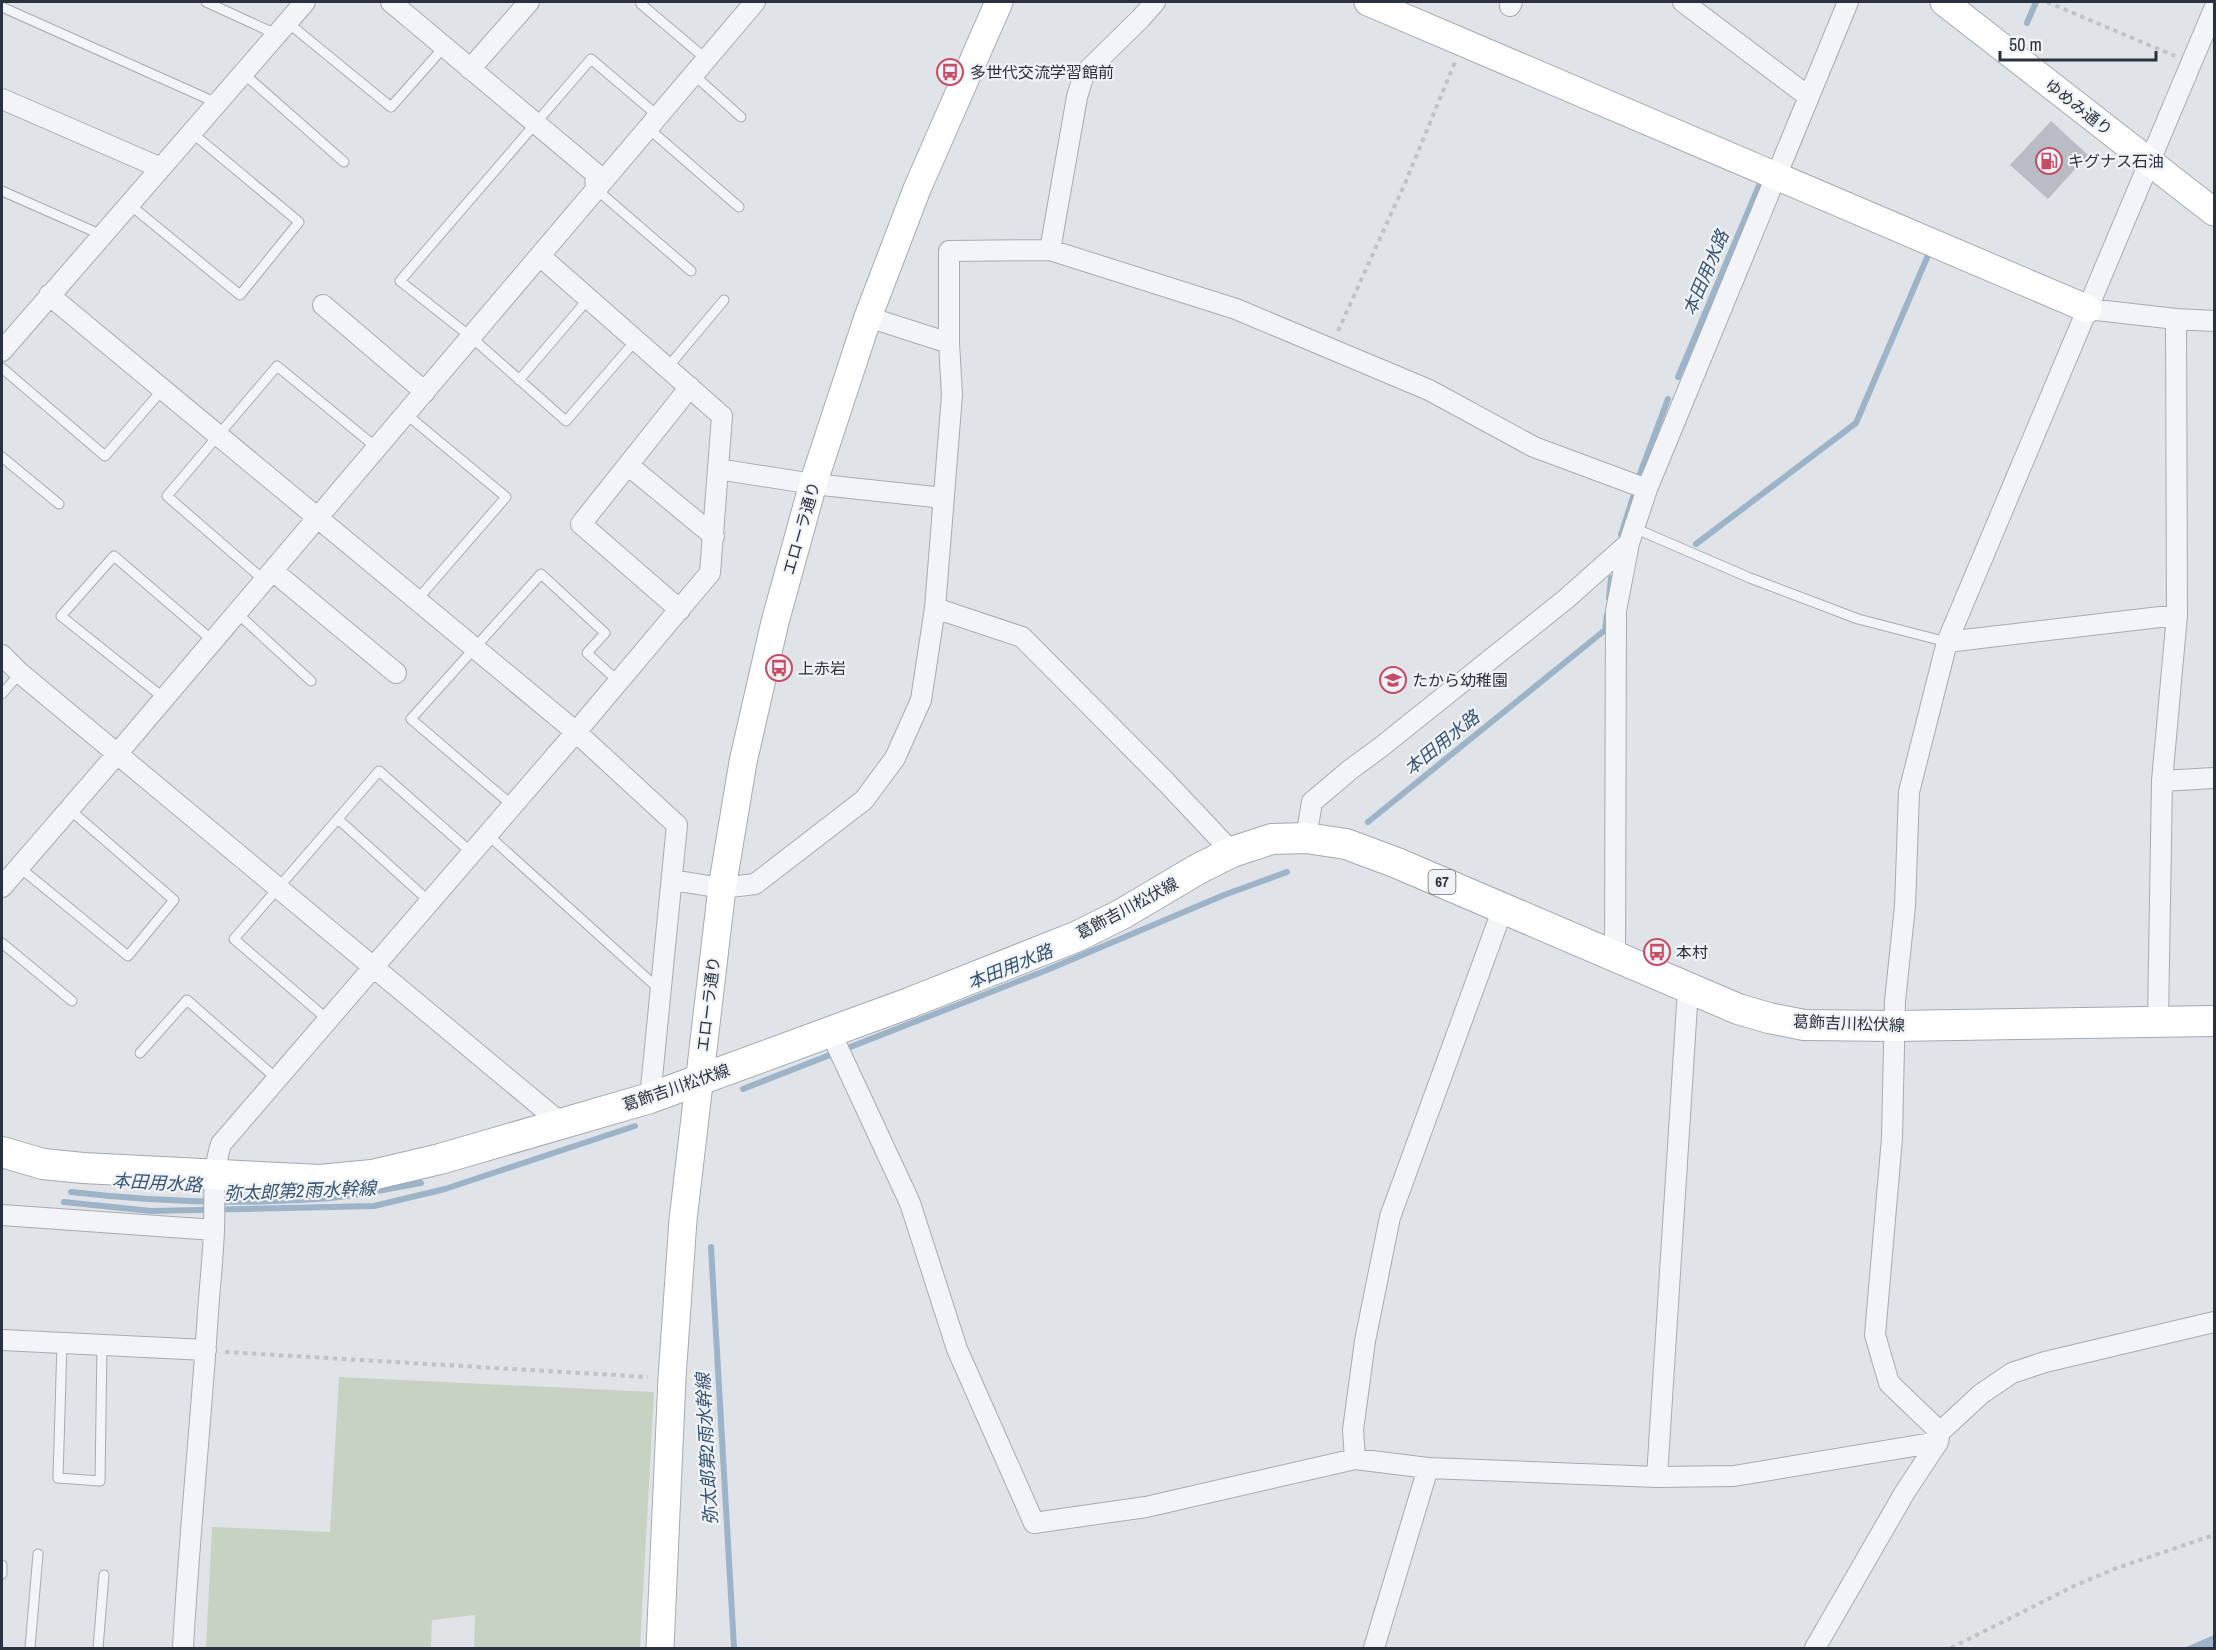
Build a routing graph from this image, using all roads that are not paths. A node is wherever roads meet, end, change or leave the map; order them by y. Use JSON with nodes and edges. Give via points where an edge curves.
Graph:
{"nodes":[{"id":1,"x":206,"y":2,"type":"edge"},
{"id":2,"x":305,"y":2,"type":"edge"},
{"id":3,"x":391,"y":2,"type":"edge"},
{"id":4,"x":755,"y":2,"type":"edge"},
{"id":5,"x":999,"y":2,"type":"edge"},
{"id":6,"x":1155,"y":2,"type":"edge"},
{"id":7,"x":1368,"y":2,"type":"edge"},
{"id":8,"x":1683,"y":2,"type":"edge"},
{"id":9,"x":1848,"y":2,"type":"edge"},
{"id":10,"x":1944,"y":2,"type":"edge"},
{"id":11,"x":521,"y":4,"type":"edge"},
{"id":12,"x":641,"y":4,"type":"dead end"},
{"id":13,"x":2,"y":7,"type":"edge"},
{"id":14,"x":1395,"y":7,"type":"edge"},
{"id":15,"x":2214,"y":9,"type":"edge"},
{"id":16,"x":282,"y":28,"type":"junction"},
{"id":17,"x":444,"y":46,"type":"junction"},
{"id":18,"x":706,"y":59,"type":"junction"},
{"id":19,"x":470,"y":69,"type":"junction"},
{"id":20,"x":243,"y":73,"type":"junction"},
{"id":21,"x":693,"y":74,"type":"junction"},
{"id":22,"x":1809,"y":97,"type":"junction"},
{"id":23,"x":2,"y":99,"type":"edge"},
{"id":24,"x":217,"y":103,"type":"junction"},
{"id":25,"x":741,"y":117,"type":"dead end"},
{"id":26,"x":653,"y":122,"type":"junction"},
{"id":27,"x":535,"y":125,"type":"junction"},
{"id":28,"x":191,"y":132,"type":"junction"},
{"id":29,"x":344,"y":162,"type":"dead end"},
{"id":30,"x":2151,"y":162,"type":"junction"},
{"id":31,"x":161,"y":168,"type":"junction"},
{"id":32,"x":1776,"y":177,"type":"junction"},
{"id":33,"x":596,"y":189,"type":"junction"},
{"id":34,"x":2,"y":191,"type":"edge"},
{"id":35,"x":129,"y":204,"type":"junction"},
{"id":36,"x":739,"y":207,"type":"dead end"},
{"id":37,"x":2214,"y":212,"type":"edge"},
{"id":38,"x":102,"y":235,"type":"junction"},
{"id":39,"x":1050,"y":250,"type":"junction"},
{"id":40,"x":540,"y":256,"type":"junction"},
{"id":41,"x":691,"y":271,"type":"dead end"},
{"id":42,"x":49,"y":295,"type":"junction"},
{"id":43,"x":589,"y":298,"type":"junction"},
{"id":44,"x":724,"y":300,"type":"dead end"},
{"id":45,"x":323,"y":305,"type":"dead end"},
{"id":46,"x":2088,"y":309,"type":"junction"},
{"id":47,"x":868,"y":317,"type":"junction"},
{"id":48,"x":2176,"y":319,"type":"junction"},
{"id":49,"x":2214,"y":321,"type":"edge"},
{"id":50,"x":471,"y":337,"type":"junction"},
{"id":51,"x":637,"y":340,"type":"junction"},
{"id":52,"x":949,"y":343,"type":"junction"},
{"id":53,"x":2,"y":351,"type":"edge"},
{"id":54,"x":668,"y":367,"type":"junction"},
{"id":55,"x":2,"y":368,"type":"edge"},
{"id":56,"x":519,"y":380,"type":"junction"},
{"id":57,"x":690,"y":387,"type":"junction"},
{"id":58,"x":163,"y":389,"type":"junction"},
{"id":59,"x":424,"y":392,"type":"junction"},
{"id":60,"x":406,"y":414,"type":"junction"},
{"id":61,"x":219,"y":436,"type":"junction"},
{"id":62,"x":377,"y":448,"type":"junction"},
{"id":63,"x":2,"y":457,"type":"edge"},
{"id":64,"x":628,"y":465,"type":"junction"},
{"id":65,"x":718,"y":469,"type":"junction"},
{"id":66,"x":813,"y":484,"type":"junction"},
{"id":67,"x":1647,"y":489,"type":"junction"},
{"id":68,"x":944,"y":498,"type":"junction"},
{"id":69,"x":59,"y":504,"type":"dead end"},
{"id":70,"x":318,"y":518,"type":"junction"},
{"id":71,"x":1631,"y":535,"type":"junction"},
{"id":72,"x":714,"y":536,"type":"junction"},
{"id":73,"x":269,"y":576,"type":"junction"},
{"id":74,"x":417,"y":600,"type":"junction"},
{"id":75,"x":935,"y":608,"type":"junction"},
{"id":76,"x":680,"y":610,"type":"junction"},
{"id":77,"x":237,"y":613,"type":"junction"},
{"id":78,"x":2177,"y":615,"type":"junction"},
{"id":79,"x":213,"y":642,"type":"junction"},
{"id":80,"x":1947,"y":642,"type":"junction"},
{"id":81,"x":474,"y":647,"type":"junction"},
{"id":82,"x":2,"y":655,"type":"edge"},
{"id":83,"x":20,"y":673,"type":"junction"},
{"id":84,"x":396,"y":673,"type":"dead end"},
{"id":85,"x":311,"y":681,"type":"dead end"},
{"id":86,"x":619,"y":682,"type":"junction"},
{"id":87,"x":2,"y":694,"type":"edge"},
{"id":88,"x":165,"y":699,"type":"junction"},
{"id":89,"x":576,"y":732,"type":"junction"},
{"id":90,"x":117,"y":754,"type":"junction"},
{"id":91,"x":2214,"y":778,"type":"edge"},
{"id":92,"x":2162,"y":781,"type":"junction"},
{"id":93,"x":513,"y":806,"type":"junction"},
{"id":94,"x":69,"y":809,"type":"junction"},
{"id":95,"x":338,"y":819,"type":"junction"},
{"id":96,"x":488,"y":835,"type":"junction"},
{"id":97,"x":1306,"y":838,"type":"junction"},
{"id":98,"x":1232,"y":852,"type":"junction"},
{"id":99,"x":472,"y":853,"type":"junction"},
{"id":100,"x":9,"y":873,"type":"edge"},
{"id":101,"x":672,"y":880,"type":"junction"},
{"id":102,"x":278,"y":888,"type":"junction"},
{"id":103,"x":722,"y":888,"type":"junction"},
{"id":104,"x":430,"y":902,"type":"junction"},
{"id":105,"x":1503,"y":908,"type":"junction"},
{"id":106,"x":2,"y":943,"type":"edge"},
{"id":107,"x":1614,"y":957,"type":"junction"},
{"id":108,"x":374,"y":968,"type":"junction"},
{"id":109,"x":1688,"y":989,"type":"junction"},
{"id":110,"x":661,"y":990,"type":"junction"},
{"id":111,"x":72,"y":1000,"type":"dead end"},
{"id":112,"x":328,"y":1020,"type":"junction"},
{"id":113,"x":2158,"y":1021,"type":"junction"},
{"id":114,"x":2214,"y":1021,"type":"edge"},
{"id":115,"x":1894,"y":1026,"type":"junction"},
{"id":116,"x":830,"y":1031,"type":"junction"},
{"id":117,"x":140,"y":1053,"type":"dead end"},
{"id":118,"x":278,"y":1079,"type":"junction"},
{"id":119,"x":699,"y":1081,"type":"junction"},
{"id":120,"x":650,"y":1098,"type":"junction"},
{"id":121,"x":562,"y":1125,"type":"junction"},
{"id":122,"x":2,"y":1152,"type":"edge"},
{"id":123,"x":215,"y":1176,"type":"junction"},
{"id":124,"x":2,"y":1215,"type":"edge"},
{"id":125,"x":214,"y":1230,"type":"junction"},
{"id":126,"x":2214,"y":1322,"type":"edge"},
{"id":127,"x":2,"y":1340,"type":"edge"},
{"id":128,"x":62,"y":1343,"type":"junction"},
{"id":129,"x":102,"y":1345,"type":"junction"},
{"id":130,"x":206,"y":1350,"type":"junction"},
{"id":131,"x":1939,"y":1437,"type":"junction"},
{"id":132,"x":1355,"y":1459,"type":"junction"},
{"id":133,"x":1428,"y":1468,"type":"junction"},
{"id":134,"x":1657,"y":1477,"type":"junction"},
{"id":135,"x":38,"y":1554,"type":"dead end"},
{"id":136,"x":2,"y":1565,"type":"edge"},
{"id":137,"x":2,"y":1574,"type":"edge"},
{"id":138,"x":104,"y":1575,"type":"dead end"},
{"id":139,"x":30,"y":1648,"type":"edge"},
{"id":140,"x":98,"y":1648,"type":"edge"},
{"id":141,"x":183,"y":1648,"type":"edge"},
{"id":142,"x":660,"y":1648,"type":"edge"},
{"id":143,"x":1374,"y":1648,"type":"edge"},
{"id":144,"x":1815,"y":1648,"type":"edge"}],
"edges":[{"from":1,"to":16,"type":"lane"},
{"from":2,"to":16,"type":"street"},
{"from":3,"to":17,"type":"street"},
{"from":4,"to":18,"type":"street"},
{"from":5,"to":47,"type":"street","name":"エローラ通り","via":[[917,189]]},
{"from":6,"to":39,"type":"street","via":[[1084,74]]},
{"from":7,"to":14,"type":"street"},
{"from":8,"to":22,"type":"street"},
{"from":9,"to":22,"type":"street"},
{"from":10,"to":30,"type":"street","name":"ゆめみ通り"},
{"from":11,"to":19,"type":"street"},
{"from":12,"to":18,"type":"lane"},
{"from":13,"to":24,"type":"lane"},
{"from":14,"to":32,"type":"street","via":[[1463,43]]},
{"from":15,"to":30,"type":"street"},
{"from":16,"to":17,"type":"lane","via":[[391,107]]},
{"from":16,"to":20,"type":"street"},
{"from":17,"to":19,"type":"street"},
{"from":18,"to":21,"type":"street"},
{"from":19,"to":27,"type":"street"},
{"from":20,"to":24,"type":"street"},
{"from":20,"to":29,"type":"lane"},
{"from":21,"to":25,"type":"lane"},
{"from":21,"to":26,"type":"street"},
{"from":22,"to":32,"type":"street"},
{"from":23,"to":31,"type":"street"},
{"from":24,"to":28,"type":"street"},
{"from":26,"to":27,"type":"lane","via":[[591,59]]},
{"from":26,"to":33,"type":"street"},
{"from":26,"to":36,"type":"lane"},
{"from":27,"to":33,"type":"street","via":[[595,173]]},
{"from":27,"to":50,"type":"lane","via":[[400,281]]},
{"from":28,"to":31,"type":"street"},
{"from":28,"to":35,"type":"lane","via":[[299,222],[240,295]]},
{"from":30,"to":37,"type":"street","name":"ゆめみ通り"},
{"from":30,"to":46,"type":"street"},
{"from":31,"to":35,"type":"street"},
{"from":32,"to":46,"type":"street"},
{"from":32,"to":67,"type":"street"},
{"from":33,"to":40,"type":"street"},
{"from":33,"to":41,"type":"lane"},
{"from":34,"to":38,"type":"lane"},
{"from":35,"to":38,"type":"street"},
{"from":38,"to":42,"type":"street"},
{"from":39,"to":52,"type":"street","via":[[949,251]]},
{"from":39,"to":67,"type":"street","via":[[1236,309],[1429,390],[1534,447]]},
{"from":40,"to":43,"type":"street"},
{"from":40,"to":50,"type":"street"},
{"from":42,"to":53,"type":"street"},
{"from":42,"to":58,"type":"street"},
{"from":43,"to":51,"type":"street"},
{"from":43,"to":56,"type":"lane"},
{"from":44,"to":54,"type":"lane"},
{"from":45,"to":59,"type":"street"},
{"from":46,"to":48,"type":"street"},
{"from":46,"to":80,"type":"street"},
{"from":47,"to":52,"type":"street"},
{"from":47,"to":66,"type":"street","name":"エローラ通り"},
{"from":48,"to":49,"type":"street"},
{"from":48,"to":78,"type":"street"},
{"from":50,"to":56,"type":"lane"},
{"from":50,"to":59,"type":"street"},
{"from":51,"to":54,"type":"street"},
{"from":51,"to":56,"type":"lane","via":[[566,421]]},
{"from":52,"to":68,"type":"street","via":[[952,395]]},
{"from":54,"to":57,"type":"street"},
{"from":55,"to":58,"type":"lane","via":[[105,456]]},
{"from":57,"to":64,"type":"street"},
{"from":57,"to":65,"type":"street","via":[[722,416]]},
{"from":58,"to":61,"type":"street"},
{"from":59,"to":60,"type":"street"},
{"from":60,"to":62,"type":"street"},
{"from":60,"to":74,"type":"lane","via":[[506,497]]},
{"from":61,"to":62,"type":"lane","via":[[277,366]]},
{"from":61,"to":70,"type":"street"},
{"from":61,"to":73,"type":"lane","via":[[166,496]]},
{"from":62,"to":70,"type":"street"},
{"from":63,"to":69,"type":"lane"},
{"from":64,"to":72,"type":"street"},
{"from":64,"to":76,"type":"street","via":[[580,524]]},
{"from":65,"to":66,"type":"street"},
{"from":65,"to":72,"type":"street"},
{"from":66,"to":68,"type":"street"},
{"from":66,"to":103,"type":"street","name":"エローラ通り","via":[[775,622],[746,752]]},
{"from":67,"to":71,"type":"street"},
{"from":68,"to":75,"type":"street"},
{"from":70,"to":73,"type":"street"},
{"from":70,"to":74,"type":"street"},
{"from":71,"to":80,"type":"lane","via":[[1858,619]]},
{"from":71,"to":97,"type":"street","via":[[1557,606],[1312,802]]},
{"from":71,"to":107,"type":"street","via":[[1616,611]]},
{"from":72,"to":76,"type":"street","via":[[710,573]]},
{"from":73,"to":77,"type":"street"},
{"from":73,"to":84,"type":"street"},
{"from":74,"to":81,"type":"street"},
{"from":75,"to":98,"type":"street","via":[[1022,637]]},
{"from":75,"to":103,"type":"street","via":[[921,700],[895,758],[864,800],[755,884]]},
{"from":76,"to":86,"type":"street"},
{"from":77,"to":79,"type":"street"},
{"from":77,"to":85,"type":"lane"},
{"from":78,"to":80,"type":"street"},
{"from":78,"to":92,"type":"street"},
{"from":79,"to":88,"type":"street"},
{"from":79,"to":88,"type":"lane","via":[[114,556],[61,616]]},
{"from":80,"to":115,"type":"street","via":[[1909,792],[1905,906]]},
{"from":81,"to":86,"type":"lane","via":[[541,574],[605,633],[587,653]]},
{"from":81,"to":89,"type":"street"},
{"from":81,"to":93,"type":"lane","via":[[411,719]]},
{"from":82,"to":83,"type":"street"},
{"from":83,"to":87,"type":"lane"},
{"from":83,"to":90,"type":"street"},
{"from":86,"to":89,"type":"street"},
{"from":88,"to":90,"type":"street"},
{"from":89,"to":93,"type":"street"},
{"from":89,"to":101,"type":"street","via":[[677,825]]},
{"from":90,"to":94,"type":"street"},
{"from":90,"to":102,"type":"street"},
{"from":91,"to":92,"type":"street"},
{"from":92,"to":113,"type":"street"},
{"from":93,"to":96,"type":"street"},
{"from":94,"to":100,"type":"street"},
{"from":94,"to":100,"type":"lane","via":[[174,900],[128,956]]},
{"from":95,"to":99,"type":"lane","via":[[379,771]]},
{"from":95,"to":102,"type":"lane"},
{"from":95,"to":104,"type":"lane"},
{"from":96,"to":99,"type":"street"},
{"from":96,"to":110,"type":"lane"},
{"from":97,"to":98,"type":"main road","name":"葛飾吉川松伏線","number":"67","via":[[1272,839]]},
{"from":97,"to":105,"type":"main road","name":"葛飾吉川松伏線","number":"67","via":[[1346,844]]},
{"from":98,"to":116,"type":"main road","name":"葛飾吉川松伏線","number":"67","via":[[1078,936]]},
{"from":99,"to":104,"type":"street"},
{"from":101,"to":103,"type":"street"},
{"from":101,"to":110,"type":"street"},
{"from":102,"to":108,"type":"street"},
{"from":102,"to":112,"type":"lane","via":[[234,939]]},
{"from":103,"to":119,"type":"street","name":"エローラ通り"},
{"from":104,"to":108,"type":"street"},
{"from":105,"to":107,"type":"main road","name":"葛飾吉川松伏線","number":"67"},
{"from":105,"to":132,"type":"street","via":[[1390,1217],[1365,1341],[1353,1430]]},
{"from":106,"to":111,"type":"lane"},
{"from":107,"to":109,"type":"main road","name":"葛飾吉川松伏線","number":"67"},
{"from":108,"to":112,"type":"street"},
{"from":108,"to":121,"type":"street"},
{"from":109,"to":115,"type":"main road","name":"葛飾吉川松伏線","number":"67","via":[[1778,1020]]},
{"from":109,"to":134,"type":"street"},
{"from":110,"to":120,"type":"street"},
{"from":112,"to":118,"type":"street"},
{"from":113,"to":114,"type":"main road","name":"葛飾吉川松伏線","number":"67"},
{"from":113,"to":115,"type":"main road","name":"葛飾吉川松伏線","number":"67"},
{"from":115,"to":131,"type":"street","via":[[1892,1138],[1875,1335],[1889,1383]]},
{"from":116,"to":119,"type":"main road","name":"葛飾吉川松伏線","number":"67"},
{"from":116,"to":132,"type":"street","via":[[910,1203],[957,1349],[1034,1523],[1146,1507]]},
{"from":117,"to":118,"type":"lane","via":[[188,1000]]},
{"from":118,"to":123,"type":"street","via":[[221,1144]]},
{"from":119,"to":120,"type":"main road","name":"葛飾吉川松伏線","number":"67"},
{"from":119,"to":142,"type":"street","name":"エローラ通り","via":[[682,1220]]},
{"from":120,"to":121,"type":"main road","name":"葛飾吉川松伏線","number":"67"},
{"from":121,"to":123,"type":"main road","name":"葛飾吉川松伏線","number":"67","via":[[372,1175],[320,1180]]},
{"from":122,"to":123,"type":"main road","name":"葛飾吉川松伏線","number":"67","via":[[43,1164]]},
{"from":123,"to":125,"type":"street"},
{"from":124,"to":125,"type":"street"},
{"from":125,"to":130,"type":"street"},
{"from":126,"to":131,"type":"street","via":[[2012,1373],[1981,1394]]},
{"from":127,"to":128,"type":"street"},
{"from":128,"to":129,"type":"street"},
{"from":128,"to":129,"type":"lane","via":[[58,1478],[100,1481]]},
{"from":129,"to":130,"type":"street"},
{"from":130,"to":141,"type":"street"},
{"from":131,"to":134,"type":"street","via":[[1734,1476]]},
{"from":131,"to":144,"type":"street"},
{"from":132,"to":133,"type":"street"},
{"from":133,"to":134,"type":"street"},
{"from":133,"to":143,"type":"street"},
{"from":135,"to":139,"type":"lane"},
{"from":136,"to":137,"type":"lane"},
{"from":138,"to":140,"type":"lane"}]}
